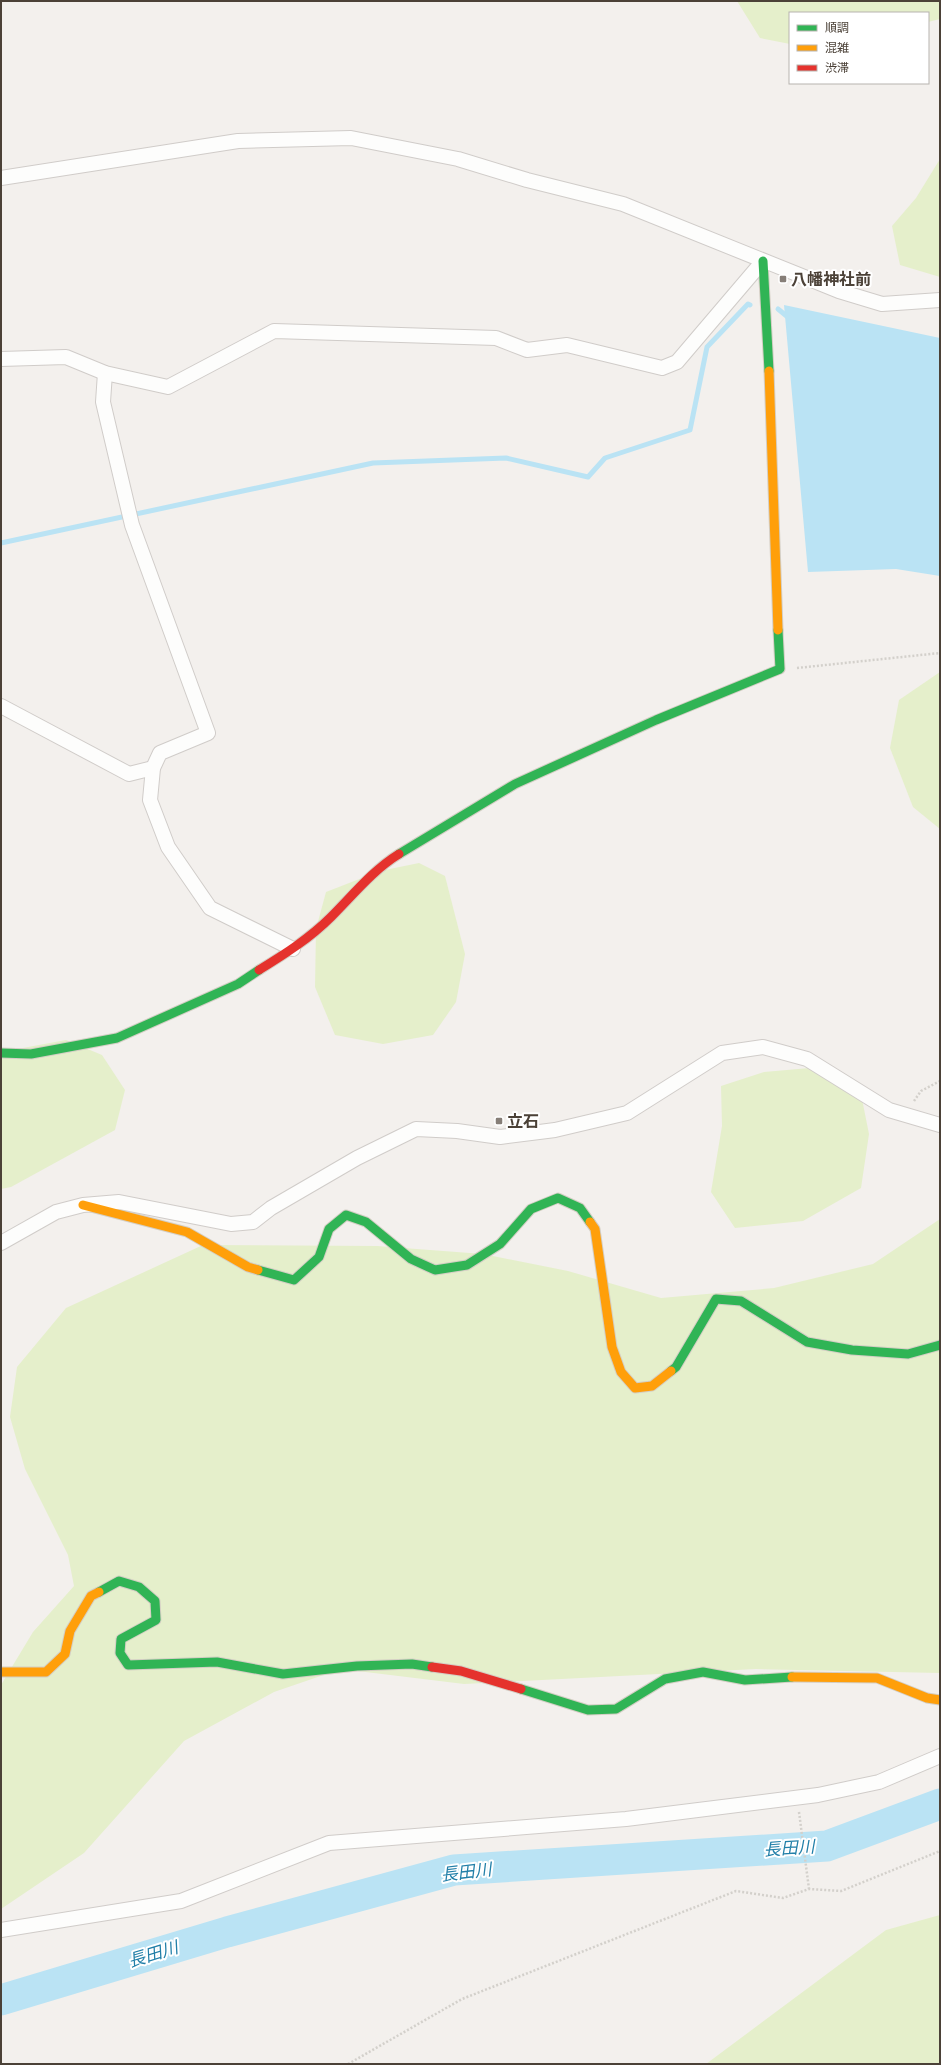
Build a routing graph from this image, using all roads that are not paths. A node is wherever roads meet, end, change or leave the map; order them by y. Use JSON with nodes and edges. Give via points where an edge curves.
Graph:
{"nodes":[{"id":1,"x":1,"y":178,"type":"edge"},
{"id":2,"x":763,"y":261,"type":"junction"},
{"id":3,"x":940,"y":300,"type":"edge"},
{"id":4,"x":1,"y":359,"type":"edge"},
{"id":5,"x":105,"y":373,"type":"junction"},
{"id":6,"x":1,"y":706,"type":"edge"},
{"id":7,"x":153,"y":768,"type":"junction"},
{"id":8,"x":292,"y":949,"type":"junction"},
{"id":9,"x":1,"y":1053,"type":"edge"},
{"id":10,"x":940,"y":1125,"type":"edge"},
{"id":11,"x":83,"y":1204,"type":"junction"},
{"id":12,"x":1,"y":1243,"type":"edge"},
{"id":13,"x":940,"y":1345,"type":"edge"},
{"id":14,"x":1,"y":1672,"type":"edge"},
{"id":15,"x":940,"y":1700,"type":"edge"},
{"id":16,"x":940,"y":1756,"type":"edge"},
{"id":17,"x":1,"y":1930,"type":"edge"}],
"edges":[{"from":1,"to":2,"type":"street","via":[[238,141],[351,138],[458,159],[527,180],[623,204]]},
{"from":2,"to":3,"type":"street","via":[[839,291],[882,304]]},
{"from":2,"to":5,"type":"street","via":[[677,362],[662,368],[567,345],[527,350],[496,338],[274,331],[168,387]]},
{"from":2,"to":8,"type":"street","via":[[780,669],[656,720],[509,788],[384,862],[330,918]]},
{"from":4,"to":5,"type":"street","via":[[66,356]]},
{"from":5,"to":7,"type":"street","via":[[103,402],[132,525],[208,733],[160,752]]},
{"from":6,"to":7,"type":"street","via":[[129,774]]},
{"from":7,"to":8,"type":"street","via":[[150,800],[168,846],[210,908]]},
{"from":8,"to":9,"type":"street","via":[[238,984],[117,1038],[32,1054]]},
{"from":10,"to":11,"type":"street","via":[[889,1110],[807,1059],[763,1047],[722,1052],[626,1113],[555,1130],[500,1137],[416,1129],[357,1158],[271,1208],[253,1222],[231,1224],[119,1202]]},
{"from":11,"to":12,"type":"street","via":[[56,1212]]},
{"from":11,"to":13,"type":"street","via":[[187,1232],[248,1267],[294,1280],[319,1257],[329,1229],[346,1215],[366,1222],[411,1259],[435,1270],[467,1265],[500,1244],[531,1209],[558,1198],[580,1208],[595,1229],[612,1347],[621,1372],[635,1388],[652,1386],[676,1367],[716,1299],[741,1301],[807,1342],[852,1350],[908,1354]]},
{"from":14,"to":15,"type":"street","via":[[46,1672],[65,1654],[70,1630],[91,1596],[119,1581],[140,1587],[155,1601],[156,1620],[122,1639],[120,1653],[128,1665],[217,1662],[283,1674],[357,1666],[412,1664],[461,1671],[588,1710],[616,1709],[665,1679],[703,1672],[745,1680],[807,1676],[877,1678],[927,1698]]},
{"from":16,"to":17,"type":"street","via":[[879,1782],[818,1795],[626,1819],[329,1843],[182,1901]]}]}
